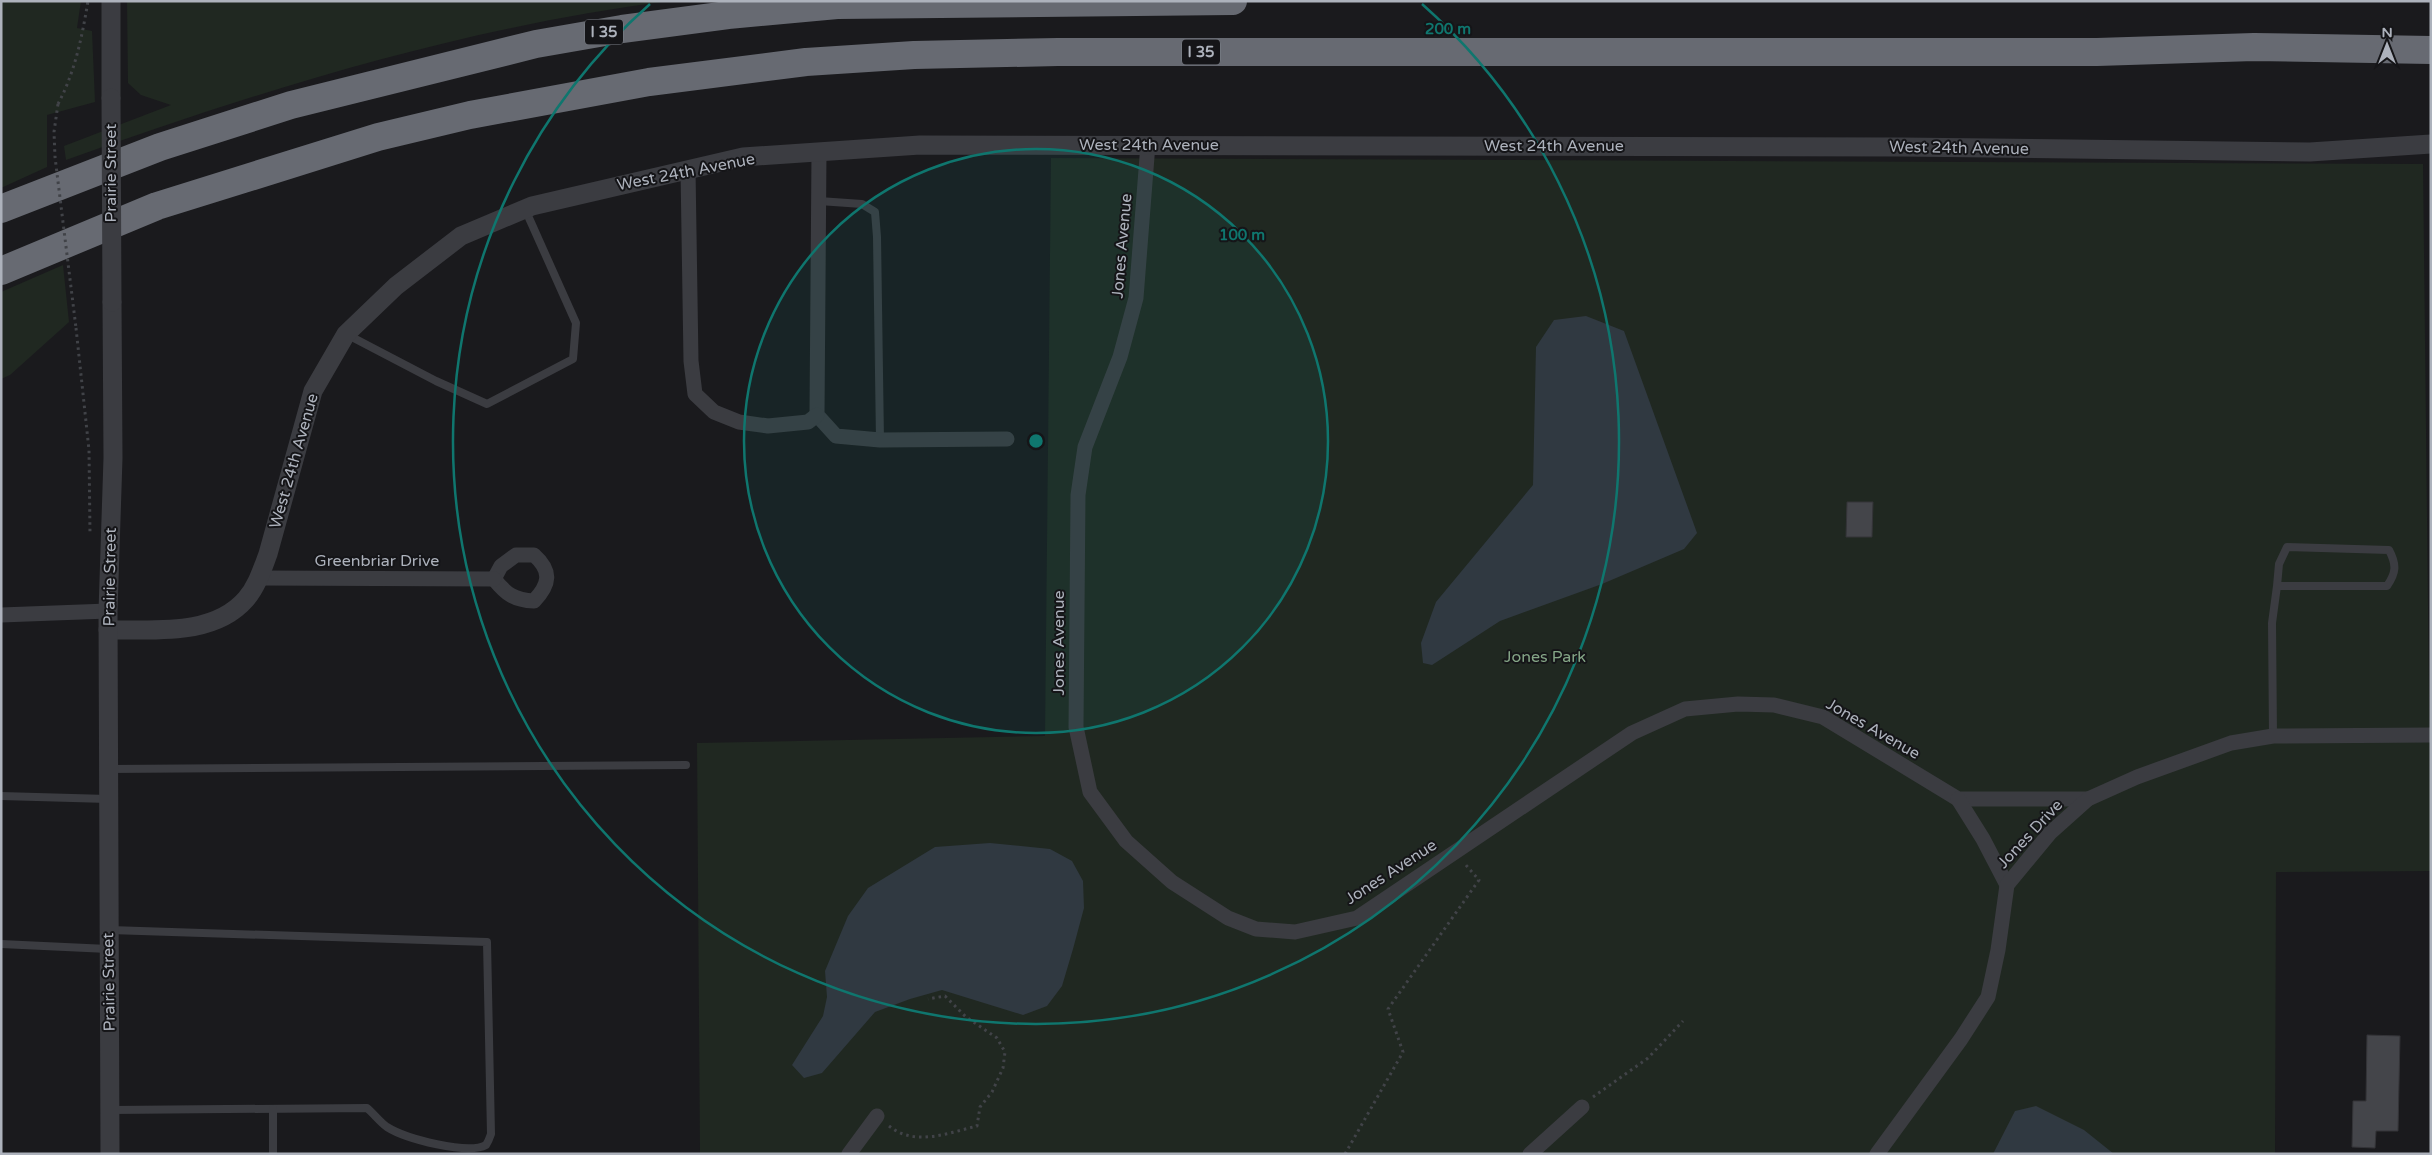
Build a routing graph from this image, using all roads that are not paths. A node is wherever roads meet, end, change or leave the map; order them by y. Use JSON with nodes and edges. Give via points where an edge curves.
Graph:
{"nodes":[{"id":1,"x":111,"y":1,"type":"edge"},
{"id":2,"x":1232,"y":1,"type":"edge"},
{"id":3,"x":2431,"y":50,"type":"edge"},
{"id":4,"x":1148,"y":144,"type":"junction"},
{"id":5,"x":2431,"y":144,"type":"edge"},
{"id":6,"x":819,"y":152,"type":"junction"},
{"id":7,"x":688,"y":169,"type":"junction"},
{"id":8,"x":819,"y":201,"type":"junction"},
{"id":9,"x":525,"y":208,"type":"junction"},
{"id":10,"x":1,"y":209,"type":"edge"},
{"id":11,"x":1,"y":271,"type":"edge"},
{"id":12,"x":346,"y":334,"type":"junction"},
{"id":13,"x":817,"y":415,"type":"junction"},
{"id":14,"x":1007,"y":439,"type":"dead end"},
{"id":15,"x":880,"y":440,"type":"junction"},
{"id":16,"x":260,"y":578,"type":"junction"},
{"id":17,"x":494,"y":579,"type":"dead end"},
{"id":18,"x":2277,"y":586,"type":"junction"},
{"id":19,"x":108,"y":611,"type":"junction"},
{"id":20,"x":1,"y":615,"type":"edge"},
{"id":21,"x":108,"y":630,"type":"junction"},
{"id":22,"x":2431,"y":735,"type":"edge"},
{"id":23,"x":2273,"y":736,"type":"junction"},
{"id":24,"x":686,"y":765,"type":"dead end"},
{"id":25,"x":108,"y":769,"type":"junction"},
{"id":26,"x":1,"y":796,"type":"edge"},
{"id":27,"x":108,"y":799,"type":"junction"},
{"id":28,"x":1958,"y":799,"type":"junction"},
{"id":29,"x":2088,"y":799,"type":"junction"},
{"id":30,"x":2007,"y":885,"type":"junction"},
{"id":31,"x":108,"y":930,"type":"junction"},
{"id":32,"x":1,"y":944,"type":"edge"},
{"id":33,"x":108,"y":949,"type":"junction"},
{"id":34,"x":1582,"y":1108,"type":"road end"},
{"id":35,"x":273,"y":1109,"type":"junction"},
{"id":36,"x":110,"y":1110,"type":"junction"},
{"id":37,"x":877,"y":1116,"type":"road end"},
{"id":38,"x":110,"y":1154,"type":"edge"},
{"id":39,"x":273,"y":1154,"type":"edge"},
{"id":40,"x":849,"y":1154,"type":"edge"},
{"id":41,"x":1530,"y":1154,"type":"edge"},
{"id":42,"x":1877,"y":1154,"type":"edge"}],
"edges":[{"from":1,"to":19,"type":"street","name":"Prairie Street","bridge":true,"via":[[112,458]]},
{"from":2,"to":10,"type":"highway","number":"I 35","via":[[838,5],[622,29],[536,44],[291,105],[160,147]]},
{"from":3,"to":11,"type":"highway","number":"I 35","via":[[2254,47],[2097,52],[1058,52],[914,55],[806,62],[640,83],[470,115],[378,137],[157,206]]},
{"from":4,"to":5,"type":"street","name":"West 24th Avenue","via":[[2310,152]]},
{"from":4,"to":6,"type":"street","name":"West 24th Avenue","via":[[920,145]]},
{"from":4,"to":28,"type":"street","name":"Jones Avenue","via":[[1136,298],[1120,357],[1085,447],[1078,495],[1076,727],[1090,792],[1126,841],[1172,882],[1228,918],[1256,929],[1295,932],[1356,918],[1632,733],[1685,710],[1738,704],[1774,705],[1823,717]]},
{"from":6,"to":7,"type":"street","name":"West 24th Avenue","via":[[743,157]]},
{"from":6,"to":8,"type":"street"},
{"from":7,"to":9,"type":"street","name":"West 24th Avenue"},
{"from":7,"to":13,"type":"street","via":[[691,361],[696,394],[714,412],[740,422],[768,426],[808,422]]},
{"from":8,"to":13,"type":"street"},
{"from":8,"to":15,"type":"lane","via":[[862,204],[875,212]]},
{"from":9,"to":12,"type":"street","name":"West 24th Avenue","via":[[461,236],[396,286]]},
{"from":9,"to":12,"type":"lane","via":[[576,323],[573,359],[487,404]]},
{"from":12,"to":16,"type":"street","name":"West 24th Avenue","via":[[313,391]]},
{"from":13,"to":15,"type":"street","via":[[836,436]]},
{"from":14,"to":15,"type":"street"},
{"from":16,"to":17,"type":"street","name":"Greenbriar Drive"},
{"from":16,"to":21,"type":"street","name":"West 24th Avenue","via":[[246,599],[222,617],[187,628]]},
{"from":18,"to":18,"type":"lane","via":[[2388,586],[2396,573],[2394,559],[2389,550],[2287,547],[2279,564]]},
{"from":18,"to":23,"type":"lane","via":[[2272,623]]},
{"from":19,"to":20,"type":"street"},
{"from":19,"to":21,"type":"street","name":"Prairie Street"},
{"from":21,"to":25,"type":"street","name":"Prairie Street"},
{"from":22,"to":23,"type":"street","name":"Jones Drive"},
{"from":23,"to":29,"type":"street","name":"Jones Drive","via":[[2231,743],[2137,777]]},
{"from":24,"to":25,"type":"lane"},
{"from":25,"to":27,"type":"street","name":"Prairie Street"},
{"from":26,"to":27,"type":"lane"},
{"from":27,"to":31,"type":"street","name":"Prairie Street"},
{"from":28,"to":29,"type":"street"},
{"from":28,"to":30,"type":"street"},
{"from":29,"to":30,"type":"street","name":"Jones Drive","via":[[2050,833]]},
{"from":30,"to":42,"type":"street","name":"Jones Drive","via":[[1988,997],[1961,1040]]},
{"from":31,"to":33,"type":"street","name":"Prairie Street"},
{"from":31,"to":35,"type":"lane","via":[[487,942],[491,1134],[486,1145],[474,1152],[456,1152],[413,1141],[385,1126],[367,1108]]},
{"from":32,"to":33,"type":"lane"},
{"from":33,"to":36,"type":"street","name":"Prairie Street"},
{"from":34,"to":41,"type":"street"},
{"from":35,"to":36,"type":"lane"},
{"from":35,"to":39,"type":"lane"},
{"from":36,"to":38,"type":"street","name":"Prairie Street"},
{"from":37,"to":40,"type":"street"}]}
